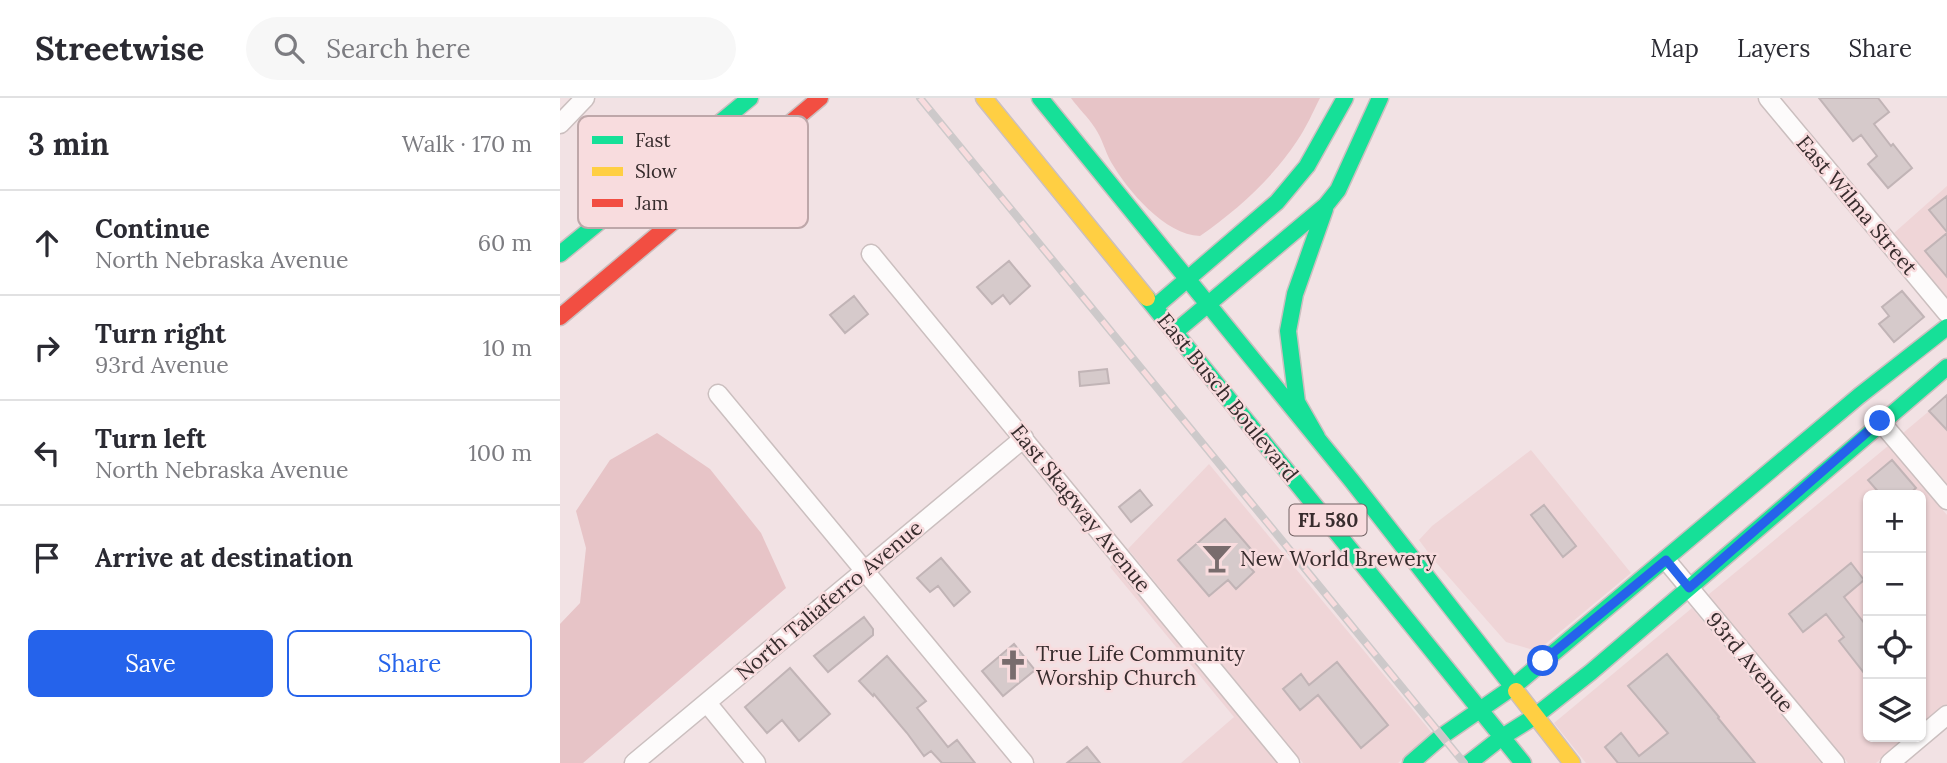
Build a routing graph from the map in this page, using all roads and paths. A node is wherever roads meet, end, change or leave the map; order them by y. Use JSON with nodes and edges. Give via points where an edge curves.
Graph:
{"nodes":[{"id":1,"x":585,"y":98,"type":"edge"},
{"id":2,"x":750,"y":98,"type":"edge"},
{"id":3,"x":820,"y":98,"type":"edge"},
{"id":4,"x":984,"y":98,"type":"edge"},
{"id":5,"x":1040,"y":98,"type":"edge"},
{"id":6,"x":1345,"y":98,"type":"edge"},
{"id":7,"x":1380,"y":98,"type":"edge"},
{"id":8,"x":1768,"y":98,"type":"edge"},
{"id":9,"x":728,"y":116,"type":"edge"},
{"id":10,"x":799,"y":116,"type":"edge"},
{"id":11,"x":560,"y":124,"type":"edge"},
{"id":12,"x":1326,"y":205,"type":"junction"},
{"id":13,"x":592,"y":228,"type":"edge"},
{"id":14,"x":666,"y":228,"type":"edge"},
{"id":15,"x":560,"y":254,"type":"edge"},
{"id":16,"x":871,"y":254,"type":"dead end"},
{"id":17,"x":1187,"y":280,"type":"junction"},
{"id":18,"x":1208,"y":304,"type":"junction"},
{"id":19,"x":1155,"y":307,"type":"junction"},
{"id":20,"x":1947,"y":313,"type":"edge"},
{"id":21,"x":560,"y":317,"type":"edge"},
{"id":22,"x":1947,"y":327,"type":"edge"},
{"id":23,"x":1175,"y":331,"type":"junction"},
{"id":24,"x":1947,"y":366,"type":"edge"},
{"id":25,"x":718,"y":394,"type":"dead end"},
{"id":26,"x":1829,"y":421,"type":"junction"},
{"id":27,"x":1880,"y":421,"type":"junction"},
{"id":28,"x":1024,"y":438,"type":"junction"},
{"id":29,"x":1317,"y":438,"type":"junction"},
{"id":30,"x":1818,"y":451,"type":"dead end"},
{"id":31,"x":1794,"y":478,"type":"dead end"},
{"id":32,"x":1947,"y":500,"type":"edge"},
{"id":33,"x":1778,"y":510,"type":"junction"},
{"id":34,"x":1666,"y":560,"type":"junction"},
{"id":35,"x":865,"y":570,"type":"junction"},
{"id":36,"x":1689,"y":588,"type":"junction"},
{"id":37,"x":1513,"y":687,"type":"junction"},
{"id":38,"x":706,"y":703,"type":"junction"},
{"id":39,"x":1480,"y":708,"type":"junction"},
{"id":40,"x":1947,"y":715,"type":"edge"},
{"id":41,"x":1536,"y":716,"type":"junction"},
{"id":42,"x":1502,"y":737,"type":"junction"},
{"id":43,"x":634,"y":763,"type":"edge"},
{"id":44,"x":757,"y":763,"type":"edge"},
{"id":45,"x":1024,"y":763,"type":"edge"},
{"id":46,"x":1290,"y":763,"type":"edge"},
{"id":47,"x":1412,"y":763,"type":"edge"},
{"id":48,"x":1469,"y":763,"type":"edge"},
{"id":49,"x":1522,"y":763,"type":"edge"},
{"id":50,"x":1572,"y":763,"type":"edge"},
{"id":51,"x":1835,"y":763,"type":"edge"},
{"id":52,"x":1890,"y":763,"type":"edge"}],
"edges":[{"from":1,"to":11,"type":"street"},
{"from":2,"to":9,"type":"main road"},
{"from":3,"to":10,"type":"main road"},
{"from":4,"to":19,"type":"main road","name":"East Busch Boulevard","number":"FL 580"},
{"from":5,"to":17,"type":"main road","name":"East Busch Boulevard","number":"FL 580"},
{"from":6,"to":17,"type":"main road","via":[[1307,166],[1277,202]]},
{"from":7,"to":12,"type":"main road","via":[[1338,190]]},
{"from":8,"to":20,"type":"street","name":"East Wilma Street"},
{"from":12,"to":18,"type":"main road"},
{"from":12,"to":29,"type":"main road","via":[[1295,294],[1288,331],[1297,402]]},
{"from":13,"to":15,"type":"main road"},
{"from":14,"to":21,"type":"main road"},
{"from":16,"to":28,"type":"street","name":"East Skagway Avenue"},
{"from":17,"to":18,"type":"main road","name":"East Busch Boulevard","number":"FL 580"},
{"from":17,"to":19,"type":"main road"},
{"from":18,"to":23,"type":"main road"},
{"from":18,"to":29,"type":"main road","name":"East Busch Boulevard","number":"FL 580"},
{"from":19,"to":23,"type":"main road","name":"East Busch Boulevard","number":"FL 580"},
{"from":22,"to":26,"type":"main road"},
{"from":23,"to":39,"type":"main road","name":"East Busch Boulevard","number":"FL 580"},
{"from":24,"to":27,"type":"main road"},
{"from":25,"to":35,"type":"street"},
{"from":26,"to":30,"type":"main road","via":[[1832,433]]},
{"from":26,"to":34,"type":"main road"},
{"from":27,"to":32,"type":"street"},
{"from":27,"to":33,"type":"main road"},
{"from":28,"to":35,"type":"street","name":"North Taliaferro Avenue"},
{"from":28,"to":46,"type":"street","name":"East Skagway Avenue"},
{"from":29,"to":37,"type":"main road","name":"East Busch Boulevard","number":"FL 580"},
{"from":31,"to":33,"type":"main road","via":[[1781,492]]},
{"from":33,"to":36,"type":"main road"},
{"from":34,"to":36,"type":"street","name":"93rd Avenue"},
{"from":34,"to":37,"type":"main road"},
{"from":35,"to":38,"type":"street","name":"North Taliaferro Avenue"},
{"from":35,"to":45,"type":"street"},
{"from":36,"to":41,"type":"main road"},
{"from":36,"to":51,"type":"street","name":"93rd Avenue"},
{"from":37,"to":39,"type":"main road"},
{"from":37,"to":41,"type":"main road","name":"East Busch Boulevard","number":"FL 580"},
{"from":38,"to":43,"type":"street","name":"North Taliaferro Avenue"},
{"from":38,"to":44,"type":"street"},
{"from":39,"to":42,"type":"main road","name":"East Busch Boulevard","number":"FL 580"},
{"from":39,"to":47,"type":"main road"},
{"from":40,"to":52,"type":"street"},
{"from":41,"to":42,"type":"main road"},
{"from":41,"to":50,"type":"main road","name":"East Busch Boulevard","number":"FL 580"},
{"from":42,"to":48,"type":"main road"},
{"from":42,"to":49,"type":"main road","name":"East Busch Boulevard","number":"FL 580"}]}
